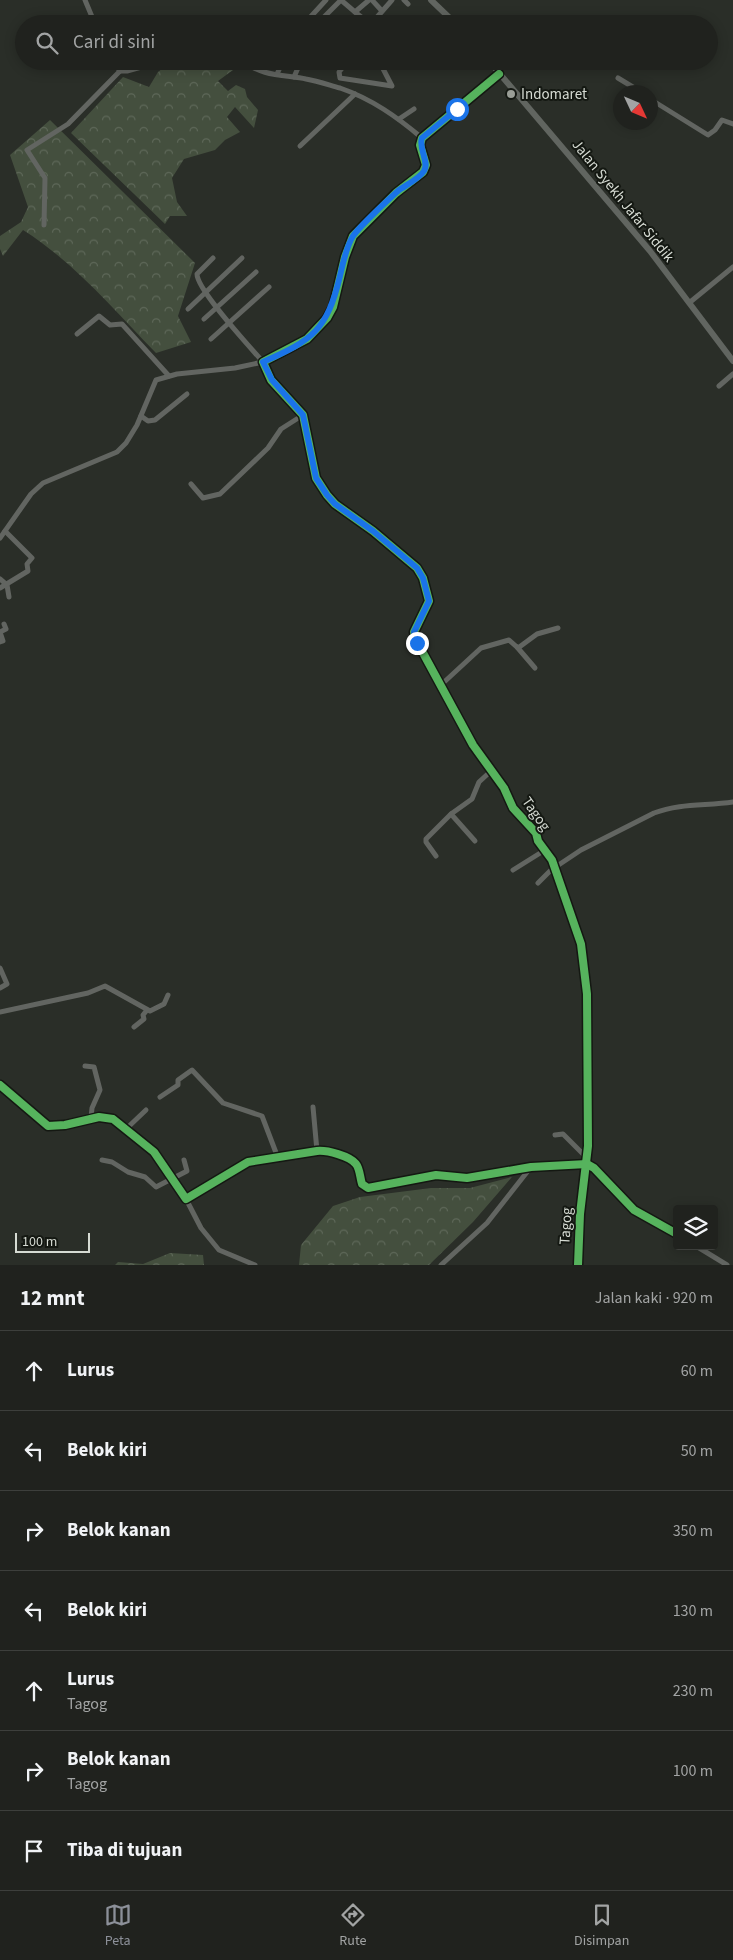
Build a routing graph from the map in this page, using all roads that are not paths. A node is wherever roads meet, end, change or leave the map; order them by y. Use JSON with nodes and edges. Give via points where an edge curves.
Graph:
{"nodes":[{"id":1,"x":85,"y":0,"type":"edge"},
{"id":2,"x":326,"y":0,"type":"edge"},
{"id":3,"x":341,"y":0,"type":"edge"},
{"id":4,"x":370,"y":0,"type":"edge"},
{"id":5,"x":392,"y":0,"type":"edge"},
{"id":6,"x":431,"y":0,"type":"edge"},
{"id":7,"x":382,"y":11,"type":"junction"},
{"id":8,"x":356,"y":12,"type":"junction"},
{"id":9,"x":91,"y":15,"type":"edge"},
{"id":10,"x":312,"y":15,"type":"edge"},
{"id":11,"x":327,"y":15,"type":"edge"},
{"id":12,"x":360,"y":15,"type":"edge"},
{"id":13,"x":378,"y":15,"type":"edge"},
{"id":14,"x":447,"y":15,"type":"edge"},
{"id":15,"x":131,"y":70,"type":"edge"},
{"id":16,"x":262,"y":70,"type":"edge"},
{"id":17,"x":279,"y":70,"type":"edge"},
{"id":18,"x":297,"y":70,"type":"edge"},
{"id":19,"x":341,"y":70,"type":"edge"},
{"id":20,"x":384,"y":70,"type":"edge"},
{"id":21,"x":497,"y":70,"type":"edge"},
{"id":22,"x":120,"y":71,"type":"joint"},
{"id":23,"x":277,"y":74,"type":"junction"},
{"id":24,"x":500,"y":74,"type":"junction"},
{"id":25,"x":294,"y":77,"type":"junction"},
{"id":26,"x":618,"y":78,"type":"dead end"},
{"id":27,"x":630,"y":85,"type":"edge"},
{"id":28,"x":354,"y":94,"type":"junction"},
{"id":29,"x":658,"y":105,"type":"edge"},
{"id":30,"x":414,"y":109,"type":"dead end"},
{"id":31,"x":400,"y":119,"type":"junction"},
{"id":32,"x":733,"y":124,"type":"edge"},
{"id":33,"x":422,"y":138,"type":"junction"},
{"id":34,"x":300,"y":146,"type":"dead end"},
{"id":35,"x":44,"y":225,"type":"dead end"},
{"id":36,"x":213,"y":258,"type":"dead end"},
{"id":37,"x":242,"y":258,"type":"dead end"},
{"id":38,"x":733,"y":266,"type":"edge"},
{"id":39,"x":256,"y":272,"type":"dead end"},
{"id":40,"x":269,"y":287,"type":"dead end"},
{"id":41,"x":205,"y":293,"type":"junction"},
{"id":42,"x":689,"y":304,"type":"junction"},
{"id":43,"x":217,"y":306,"type":"junction"},
{"id":44,"x":188,"y":309,"type":"dead end"},
{"id":45,"x":204,"y":319,"type":"dead end"},
{"id":46,"x":230,"y":322,"type":"junction"},
{"id":47,"x":77,"y":334,"type":"dead end"},
{"id":48,"x":211,"y":339,"type":"dead end"},
{"id":49,"x":733,"y":361,"type":"edge"},
{"id":50,"x":263,"y":362,"type":"junction"},
{"id":51,"x":733,"y":374,"type":"edge"},
{"id":52,"x":169,"y":376,"type":"junction"},
{"id":53,"x":719,"y":386,"type":"dead end"},
{"id":54,"x":187,"y":394,"type":"dead end"},
{"id":55,"x":303,"y":415,"type":"junction"},
{"id":56,"x":140,"y":416,"type":"junction"},
{"id":57,"x":191,"y":484,"type":"dead end"},
{"id":58,"x":5,"y":532,"type":"junction"},
{"id":59,"x":0,"y":538,"type":"edge"},
{"id":60,"x":0,"y":579,"type":"edge"},
{"id":61,"x":7,"y":585,"type":"junction"},
{"id":62,"x":0,"y":588,"type":"edge"},
{"id":63,"x":9,"y":598,"type":"dead end"},
{"id":64,"x":4,"y":624,"type":"dead end"},
{"id":65,"x":558,"y":628,"type":"dead end"},
{"id":66,"x":0,"y":642,"type":"edge"},
{"id":67,"x":517,"y":647,"type":"junction"},
{"id":68,"x":535,"y":668,"type":"dead end"},
{"id":69,"x":442,"y":684,"type":"junction"},
{"id":70,"x":491,"y":771,"type":"junction"},
{"id":71,"x":733,"y":802,"type":"edge"},
{"id":72,"x":451,"y":814,"type":"junction"},
{"id":73,"x":475,"y":841,"type":"dead end"},
{"id":74,"x":545,"y":850,"type":"junction"},
{"id":75,"x":436,"y":856,"type":"dead end"},
{"id":76,"x":554,"y":867,"type":"junction"},
{"id":77,"x":514,"y":870,"type":"dead end"},
{"id":78,"x":538,"y":883,"type":"dead end"},
{"id":79,"x":0,"y":968,"type":"edge"},
{"id":80,"x":0,"y":988,"type":"edge"},
{"id":81,"x":168,"y":995,"type":"dead end"},
{"id":82,"x":147,"y":1010,"type":"junction"},
{"id":83,"x":0,"y":1012,"type":"edge"},
{"id":84,"x":134,"y":1027,"type":"dead end"},
{"id":85,"x":85,"y":1066,"type":"dead end"},
{"id":86,"x":0,"y":1085,"type":"edge"},
{"id":87,"x":160,"y":1097,"type":"dead end"},
{"id":88,"x":313,"y":1107,"type":"dead end"},
{"id":89,"x":146,"y":1110,"type":"dead end"},
{"id":90,"x":91,"y":1118,"type":"junction"},
{"id":91,"x":125,"y":1130,"type":"junction"},
{"id":92,"x":555,"y":1135,"type":"dead end"},
{"id":93,"x":317,"y":1151,"type":"junction"},
{"id":94,"x":278,"y":1158,"type":"junction"},
{"id":95,"x":587,"y":1158,"type":"junction"},
{"id":96,"x":102,"y":1160,"type":"dead end"},
{"id":97,"x":184,"y":1160,"type":"dead end"},
{"id":98,"x":587,"y":1164,"type":"junction"},
{"id":99,"x":531,"y":1167,"type":"junction"},
{"id":100,"x":173,"y":1180,"type":"junction"},
{"id":101,"x":186,"y":1200,"type":"junction"},
{"id":102,"x":673,"y":1232,"type":"edge"},
{"id":103,"x":703,"y":1250,"type":"edge"},
{"id":104,"x":255,"y":1265,"type":"edge"},
{"id":105,"x":442,"y":1265,"type":"edge"},
{"id":106,"x":578,"y":1265,"type":"edge"},
{"id":107,"x":727,"y":1265,"type":"edge"}],
"edges":[{"from":1,"to":9,"type":"street"},
{"from":2,"to":10,"type":"street"},
{"from":3,"to":8,"type":"street"},
{"from":3,"to":11,"type":"street"},
{"from":4,"to":7,"type":"street"},
{"from":4,"to":8,"type":"street"},
{"from":5,"to":7,"type":"street"},
{"from":6,"to":14,"type":"main road"},
{"from":7,"to":13,"type":"street"},
{"from":8,"to":12,"type":"street"},
{"from":15,"to":22,"type":"street"},
{"from":16,"to":23,"type":"street"},
{"from":17,"to":23,"type":"street"},
{"from":18,"to":25,"type":"street"},
{"from":19,"to":20,"type":"street","via":[[340,78],[392,86]]},
{"from":21,"to":24,"type":"main road","name":"Jalan Syekh Jafar Siddik"},
{"from":22,"to":35,"type":"street","via":[[68,124],[27,150],[45,178]]},
{"from":23,"to":25,"type":"street"},
{"from":24,"to":33,"type":"street"},
{"from":24,"to":42,"type":"main road","name":"Jalan Syekh Jafar Siddik","via":[[650,251]]},
{"from":25,"to":28,"type":"street"},
{"from":26,"to":27,"type":"street"},
{"from":28,"to":31,"type":"street"},
{"from":28,"to":34,"type":"street"},
{"from":29,"to":32,"type":"street","via":[[708,135],[722,120]]},
{"from":30,"to":31,"type":"street"},
{"from":31,"to":33,"type":"street"},
{"from":33,"to":50,"type":"street","via":[[420,145],[426,165],[423,172],[396,192],[353,236],[327,318],[307,338]]},
{"from":36,"to":41,"type":"street","via":[[197,274]]},
{"from":37,"to":41,"type":"street"},
{"from":38,"to":42,"type":"street"},
{"from":39,"to":43,"type":"street"},
{"from":40,"to":46,"type":"street"},
{"from":41,"to":43,"type":"street"},
{"from":41,"to":44,"type":"street"},
{"from":42,"to":49,"type":"main road","name":"Jalan Syekh Jafar Siddik"},
{"from":43,"to":45,"type":"street"},
{"from":43,"to":46,"type":"street"},
{"from":46,"to":48,"type":"street"},
{"from":46,"to":50,"type":"street"},
{"from":47,"to":52,"type":"street","via":[[99,316],[110,325],[122,324]]},
{"from":50,"to":52,"type":"street"},
{"from":50,"to":55,"type":"street","via":[[272,380]]},
{"from":51,"to":53,"type":"street"},
{"from":52,"to":56,"type":"street","via":[[159,378],[152,385]]},
{"from":54,"to":56,"type":"street","via":[[154,420],[148,421]]},
{"from":55,"to":57,"type":"street","via":[[281,429],[268,448],[220,494],[206,499]]},
{"from":55,"to":69,"type":"street","name":"Tagog","via":[[316,478],[330,499],[420,572],[429,601],[415,636]]},
{"from":56,"to":58,"type":"street","via":[[130,438],[117,452],[37,488]]},
{"from":58,"to":59,"type":"street"},
{"from":58,"to":61,"type":"street","via":[[32,558],[26,564],[28,571]]},
{"from":60,"to":61,"type":"street"},
{"from":61,"to":62,"type":"street"},
{"from":61,"to":63,"type":"street"},
{"from":64,"to":66,"type":"street","via":[[6,629],[0,632],[3,641]]},
{"from":65,"to":67,"type":"street","via":[[537,634]]},
{"from":67,"to":68,"type":"street"},
{"from":67,"to":69,"type":"street","via":[[509,640],[486,645]]},
{"from":69,"to":70,"type":"street","name":"Tagog","via":[[473,745]]},
{"from":70,"to":72,"type":"street","via":[[479,782],[473,797]]},
{"from":70,"to":74,"type":"street","name":"Tagog","via":[[513,808],[536,833]]},
{"from":71,"to":76,"type":"street","via":[[665,808]]},
{"from":72,"to":73,"type":"street"},
{"from":72,"to":75,"type":"street","via":[[426,841]]},
{"from":74,"to":76,"type":"street","name":"Tagog"},
{"from":74,"to":77,"type":"street"},
{"from":76,"to":78,"type":"street"},
{"from":76,"to":95,"type":"street","name":"Tagog","via":[[576,925],[587,982]]},
{"from":79,"to":80,"type":"street","via":[[7,984]]},
{"from":81,"to":82,"type":"street","via":[[161,1006]]},
{"from":82,"to":83,"type":"street","via":[[105,986],[88,993]]},
{"from":82,"to":84,"type":"street","via":[[144,1019]]},
{"from":85,"to":90,"type":"street","via":[[94,1067],[100,1090]]},
{"from":86,"to":90,"type":"street","via":[[48,1126]]},
{"from":87,"to":94,"type":"street","via":[[192,1070],[223,1103],[262,1116]]},
{"from":88,"to":93,"type":"street"},
{"from":89,"to":91,"type":"street"},
{"from":90,"to":91,"type":"street","via":[[110,1118]]},
{"from":91,"to":100,"type":"street","via":[[154,1152]]},
{"from":92,"to":95,"type":"street","via":[[563,1135]]},
{"from":93,"to":94,"type":"street"},
{"from":93,"to":99,"type":"street","via":[[353,1161],[366,1187],[436,1175],[467,1178]]},
{"from":94,"to":101,"type":"street","via":[[248,1162]]},
{"from":95,"to":98,"type":"street","name":"Tagog"},
{"from":96,"to":100,"type":"street","via":[[145,1177],[156,1187]]},
{"from":97,"to":100,"type":"street","via":[[187,1171]]},
{"from":98,"to":99,"type":"street"},
{"from":98,"to":102,"type":"street","via":[[634,1210]]},
{"from":98,"to":106,"type":"street","name":"Tagog","via":[[580,1214]]},
{"from":99,"to":105,"type":"street","via":[[487,1223]]},
{"from":100,"to":101,"type":"street"},
{"from":101,"to":104,"type":"street","via":[[201,1228],[219,1250]]},
{"from":103,"to":107,"type":"street"}]}
